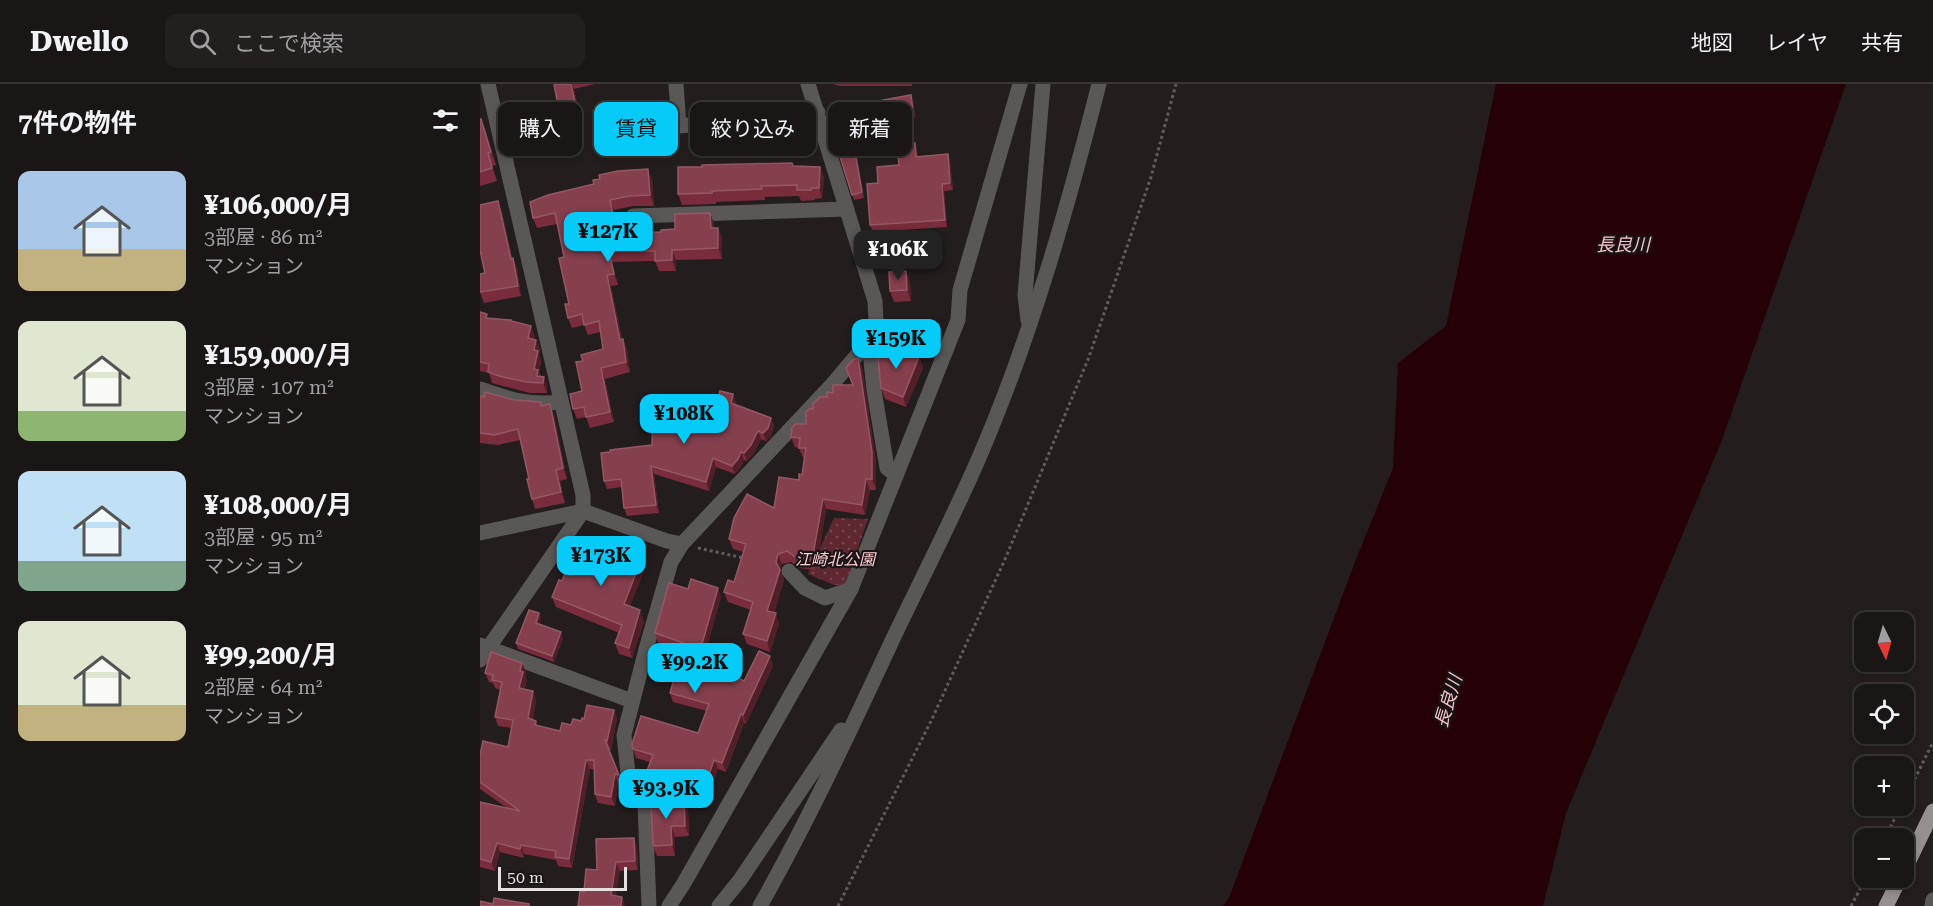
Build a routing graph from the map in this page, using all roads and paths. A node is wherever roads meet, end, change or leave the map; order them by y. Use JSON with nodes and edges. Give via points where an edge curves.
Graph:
{"nodes":[{"id":1,"x":676,"y":84,"type":"edge"},
{"id":2,"x":808,"y":84,"type":"edge"},
{"id":3,"x":1020,"y":84,"type":"edge"},
{"id":4,"x":1043,"y":84,"type":"edge"},
{"id":5,"x":1099,"y":84,"type":"edge"},
{"id":6,"x":1176,"y":84,"type":"edge"},
{"id":7,"x":486,"y":92,"type":"edge"},
{"id":8,"x":818,"y":112,"type":"junction"},
{"id":9,"x":846,"y":209,"type":"junction"},
{"id":10,"x":633,"y":216,"type":"dead end"},
{"id":11,"x":1028,"y":329,"type":"junction"},
{"id":12,"x":869,"y":341,"type":"junction"},
{"id":13,"x":480,"y":389,"type":"edge"},
{"id":14,"x":561,"y":402,"type":"junction"},
{"id":15,"x":896,"y":475,"type":"junction"},
{"id":16,"x":583,"y":511,"type":"junction"},
{"id":17,"x":480,"y":533,"type":"edge"},
{"id":18,"x":682,"y":544,"type":"junction"},
{"id":19,"x":744,"y":558,"type":"edge"},
{"id":20,"x":789,"y":571,"type":"dead end"},
{"id":21,"x":851,"y":589,"type":"junction"},
{"id":22,"x":484,"y":646,"type":"edge"},
{"id":23,"x":480,"y":660,"type":"edge"},
{"id":24,"x":873,"y":683,"type":"junction"},
{"id":25,"x":632,"y":701,"type":"junction"},
{"id":26,"x":1933,"y":742,"type":"edge"},
{"id":27,"x":1914,"y":781,"type":"edge"},
{"id":28,"x":1933,"y":811,"type":"edge"},
{"id":29,"x":1914,"y":850,"type":"edge"},
{"id":30,"x":1861,"y":888,"type":"edge"},
{"id":31,"x":1895,"y":888,"type":"edge"},
{"id":32,"x":1933,"y":900,"type":"edge"},
{"id":33,"x":649,"y":906,"type":"edge"},
{"id":34,"x":669,"y":906,"type":"edge"},
{"id":35,"x":719,"y":906,"type":"edge"},
{"id":36,"x":760,"y":906,"type":"edge"},
{"id":37,"x":838,"y":906,"type":"edge"},
{"id":38,"x":1851,"y":906,"type":"edge"},
{"id":39,"x":1886,"y":906,"type":"edge"},
{"id":40,"x":1932,"y":906,"type":"edge"}],
"edges":[{"from":1,"to":8,"type":"street","via":[[679,126]]},
{"from":2,"to":8,"type":"street"},
{"from":3,"to":15,"type":"street","via":[[960,290],[958,320]]},
{"from":4,"to":11,"type":"street","via":[[1025,295]]},
{"from":5,"to":11,"type":"street"},
{"from":6,"to":37,"type":"path","via":[[1151,177],[1089,357],[947,687]]},
{"from":7,"to":14,"type":"street"},
{"from":8,"to":9,"type":"street"},
{"from":9,"to":10,"type":"street"},
{"from":9,"to":12,"type":"street","via":[[875,301],[876,321]]},
{"from":11,"to":24,"type":"street","via":[[984,446]]},
{"from":12,"to":15,"type":"street","via":[[887,468]]},
{"from":12,"to":18,"type":"street"},
{"from":13,"to":14,"type":"street","via":[[520,402]]},
{"from":14,"to":16,"type":"street","via":[[583,495]]},
{"from":15,"to":21,"type":"street"},
{"from":16,"to":17,"type":"street"},
{"from":16,"to":18,"type":"street"},
{"from":16,"to":22,"type":"street"},
{"from":18,"to":19,"type":"path"},
{"from":18,"to":25,"type":"street","via":[[671,562]]},
{"from":20,"to":21,"type":"street","via":[[805,588],[825,598]]},
{"from":21,"to":34,"type":"street"},
{"from":22,"to":23,"type":"street"},
{"from":22,"to":25,"type":"street"},
{"from":24,"to":35,"type":"street"},
{"from":24,"to":36,"type":"street"},
{"from":25,"to":33,"type":"street","via":[[624,735],[628,774],[645,805]]},
{"from":26,"to":27,"type":"path"},
{"from":28,"to":29,"type":"main road"},
{"from":30,"to":38,"type":"path"},
{"from":31,"to":39,"type":"main road"},
{"from":32,"to":40,"type":"street"}]}
